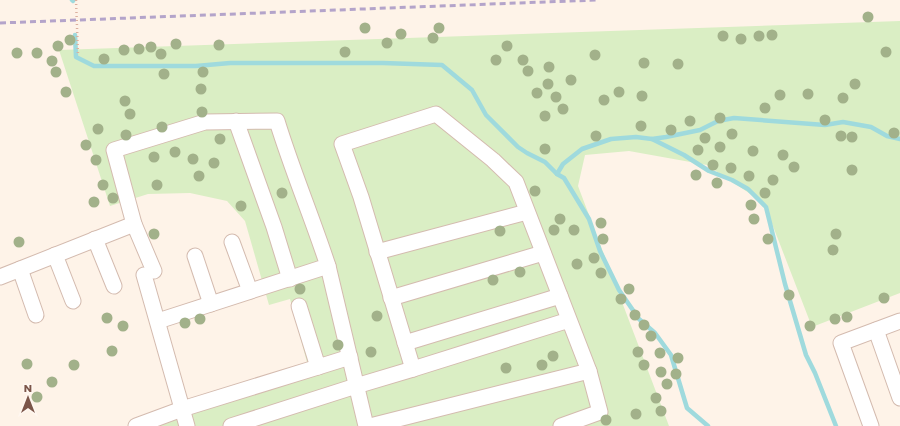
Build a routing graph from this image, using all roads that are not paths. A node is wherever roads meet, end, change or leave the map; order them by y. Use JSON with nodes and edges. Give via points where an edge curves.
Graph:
{"nodes":[{"id":1,"x":236,"y":122,"type":"junction"},
{"id":2,"x":527,"y":212,"type":"junction"},
{"id":3,"x":134,"y":224,"type":"junction"},
{"id":4,"x":95,"y":239,"type":"junction"},
{"id":5,"x":232,"y":242,"type":"dead end"},
{"id":6,"x":377,"y":252,"type":"junction"},
{"id":7,"x":543,"y":253,"type":"junction"},
{"id":8,"x":55,"y":255,"type":"junction"},
{"id":9,"x":195,"y":256,"type":"dead end"},
{"id":10,"x":328,"y":266,"type":"junction"},
{"id":11,"x":20,"y":269,"type":"junction"},
{"id":12,"x":0,"y":277,"type":"edge"},
{"id":13,"x":290,"y":279,"type":"junction"},
{"id":14,"x":114,"y":286,"type":"dead end"},
{"id":15,"x":250,"y":292,"type":"junction"},
{"id":16,"x":560,"y":296,"type":"junction"},
{"id":17,"x":391,"y":298,"type":"junction"},
{"id":18,"x":73,"y":301,"type":"dead end"},
{"id":19,"x":211,"y":304,"type":"junction"},
{"id":20,"x":299,"y":306,"type":"dead end"},
{"id":21,"x":36,"y":315,"type":"dead end"},
{"id":22,"x":569,"y":320,"type":"junction"},
{"id":23,"x":158,"y":321,"type":"junction"},
{"id":24,"x":900,"y":321,"type":"edge"},
{"id":25,"x":876,"y":330,"type":"junction"},
{"id":26,"x":405,"y":343,"type":"junction"},
{"id":27,"x":350,"y":357,"type":"junction"},
{"id":28,"x":318,"y":367,"type":"junction"},
{"id":29,"x":413,"y":369,"type":"junction"},
{"id":30,"x":589,"y":371,"type":"junction"},
{"id":31,"x":356,"y":386,"type":"junction"},
{"id":32,"x":900,"y":398,"type":"edge"},
{"id":33,"x":182,"y":409,"type":"junction"},
{"id":34,"x":136,"y":426,"type":"edge"},
{"id":35,"x":186,"y":426,"type":"edge"},
{"id":36,"x":231,"y":426,"type":"edge"},
{"id":37,"x":366,"y":426,"type":"edge"},
{"id":38,"x":370,"y":426,"type":"edge"},
{"id":39,"x":561,"y":426,"type":"edge"},
{"id":40,"x":871,"y":426,"type":"edge"}],
"edges":[{"from":1,"to":3,"type":"lane","via":[[205,122],[114,150]]},
{"from":1,"to":10,"type":"lane","via":[[277,121]]},
{"from":1,"to":13,"type":"lane"},
{"from":2,"to":6,"type":"lane"},
{"from":2,"to":6,"type":"lane","via":[[516,182],[436,114],[342,144]]},
{"from":2,"to":7,"type":"lane"},
{"from":3,"to":4,"type":"lane"},
{"from":3,"to":23,"type":"lane","via":[[149,273]]},
{"from":4,"to":8,"type":"lane"},
{"from":4,"to":14,"type":"lane"},
{"from":5,"to":15,"type":"lane"},
{"from":6,"to":17,"type":"lane"},
{"from":7,"to":16,"type":"lane"},
{"from":7,"to":17,"type":"lane"},
{"from":8,"to":11,"type":"lane"},
{"from":8,"to":18,"type":"lane"},
{"from":9,"to":19,"type":"lane"},
{"from":10,"to":13,"type":"lane"},
{"from":10,"to":27,"type":"lane"},
{"from":11,"to":12,"type":"lane"},
{"from":11,"to":21,"type":"lane"},
{"from":13,"to":15,"type":"lane"},
{"from":15,"to":19,"type":"lane"},
{"from":16,"to":22,"type":"lane"},
{"from":16,"to":26,"type":"lane"},
{"from":17,"to":26,"type":"lane"},
{"from":19,"to":23,"type":"lane"},
{"from":20,"to":28,"type":"lane"},
{"from":22,"to":29,"type":"lane"},
{"from":22,"to":30,"type":"lane"},
{"from":23,"to":33,"type":"lane"},
{"from":24,"to":25,"type":"lane"},
{"from":25,"to":32,"type":"lane"},
{"from":25,"to":40,"type":"lane","via":[[841,343]]},
{"from":26,"to":29,"type":"lane"},
{"from":27,"to":28,"type":"lane"},
{"from":27,"to":31,"type":"lane"},
{"from":28,"to":33,"type":"lane"},
{"from":29,"to":31,"type":"lane"},
{"from":30,"to":38,"type":"lane"},
{"from":30,"to":39,"type":"lane","via":[[600,412]]},
{"from":31,"to":36,"type":"lane"},
{"from":31,"to":37,"type":"lane"},
{"from":33,"to":34,"type":"lane"},
{"from":33,"to":35,"type":"lane"}]}
